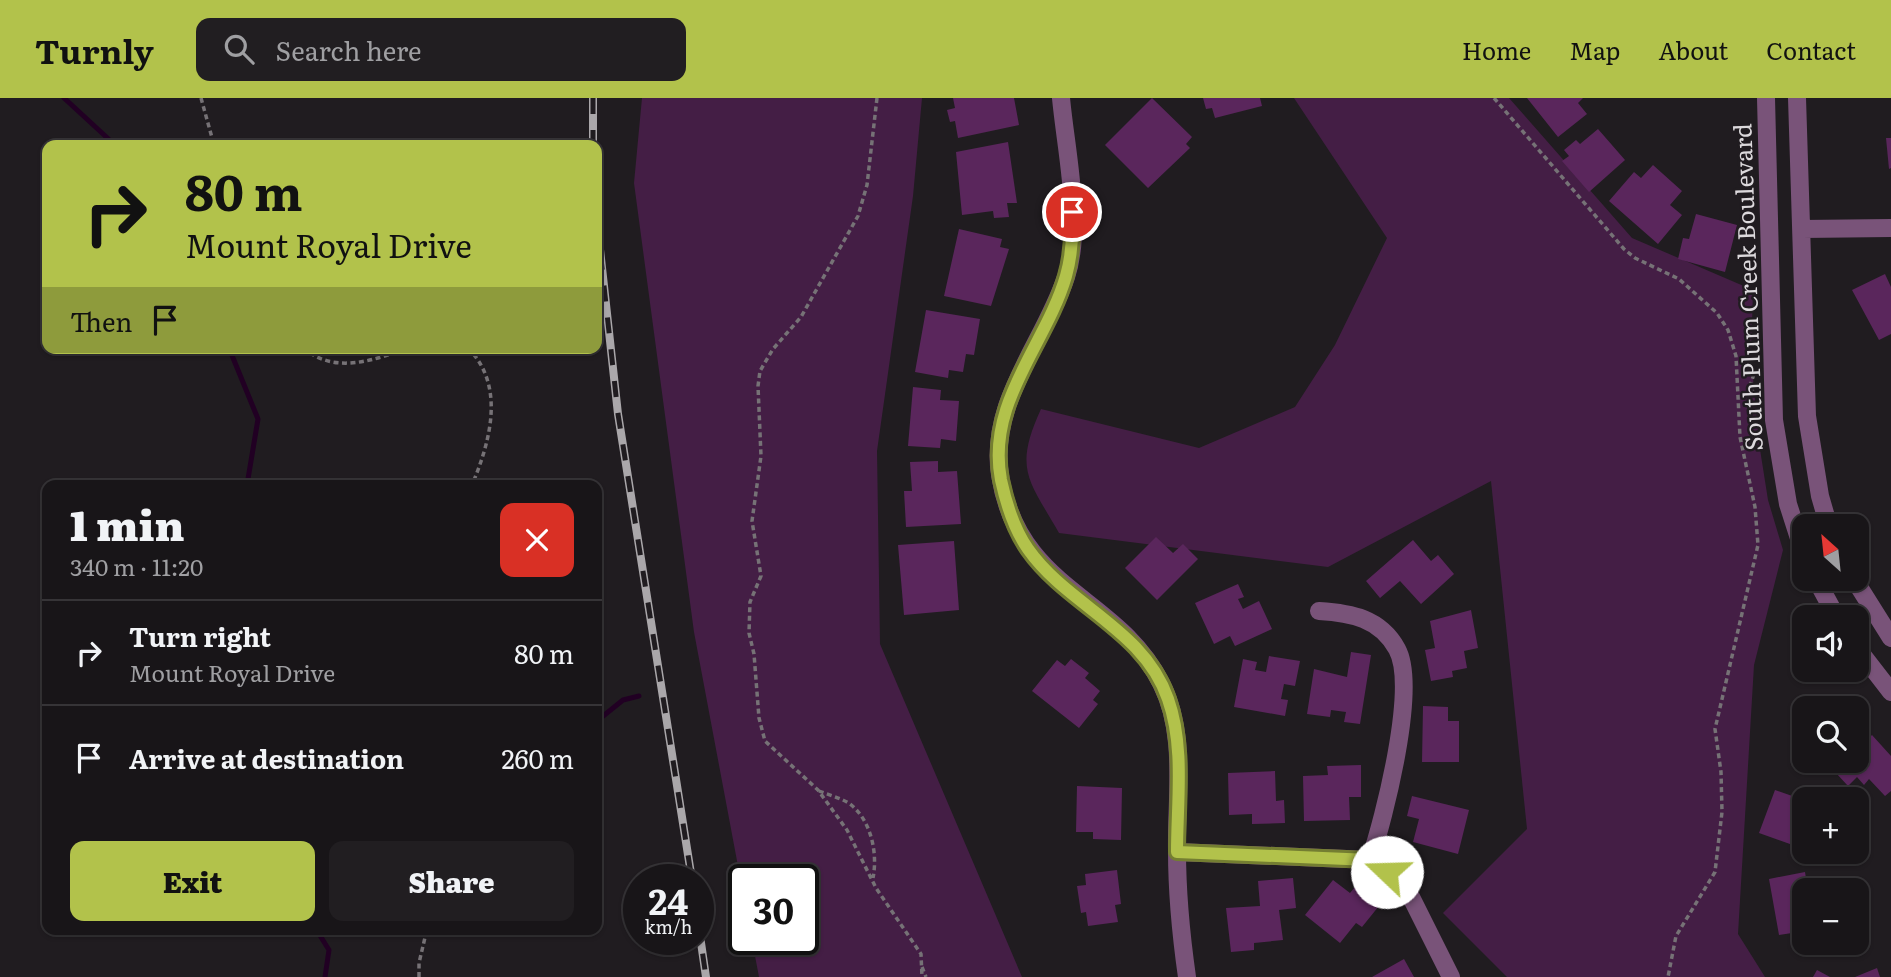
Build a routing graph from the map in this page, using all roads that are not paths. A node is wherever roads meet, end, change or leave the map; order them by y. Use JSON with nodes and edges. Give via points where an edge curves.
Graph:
{"nodes":[{"id":1,"x":1061,"y":98,"type":"edge"},
{"id":2,"x":1766,"y":98,"type":"edge"},
{"id":3,"x":1797,"y":98,"type":"edge"},
{"id":4,"x":1891,"y":228,"type":"edge"},
{"id":5,"x":1802,"y":229,"type":"junction"},
{"id":6,"x":1825,"y":514,"type":"edge"},
{"id":7,"x":1792,"y":516,"type":"edge"},
{"id":8,"x":1862,"y":592,"type":"edge"},
{"id":9,"x":1319,"y":611,"type":"dead end"},
{"id":10,"x":1891,"y":638,"type":"edge"},
{"id":11,"x":1869,"y":664,"type":"edge"},
{"id":12,"x":1891,"y":692,"type":"edge"},
{"id":13,"x":1177,"y":852,"type":"junction"},
{"id":14,"x":1370,"y":860,"type":"junction"},
{"id":15,"x":1187,"y":977,"type":"edge"},
{"id":16,"x":1451,"y":977,"type":"edge"}],
"edges":[{"from":1,"to":13,"type":"street","via":[[1072,212],[1070,255],[1066,275],[1009,402],[999,441],[1001,478],[1027,548],[1135,646],[1162,684],[1177,738]]},
{"from":2,"to":7,"type":"street","name":"South Plum Creek Boulevard","via":[[1774,420]]},
{"from":3,"to":5,"type":"street"},
{"from":4,"to":5,"type":"street"},
{"from":5,"to":6,"type":"street","via":[[1807,416]]},
{"from":8,"to":10,"type":"street"},
{"from":9,"to":14,"type":"street","via":[[1350,613],[1374,622],[1398,650],[1405,685],[1386,811]]},
{"from":11,"to":12,"type":"street"},
{"from":13,"to":14,"type":"street"},
{"from":13,"to":15,"type":"street"},
{"from":14,"to":16,"type":"street","via":[[1404,883]]}]}
